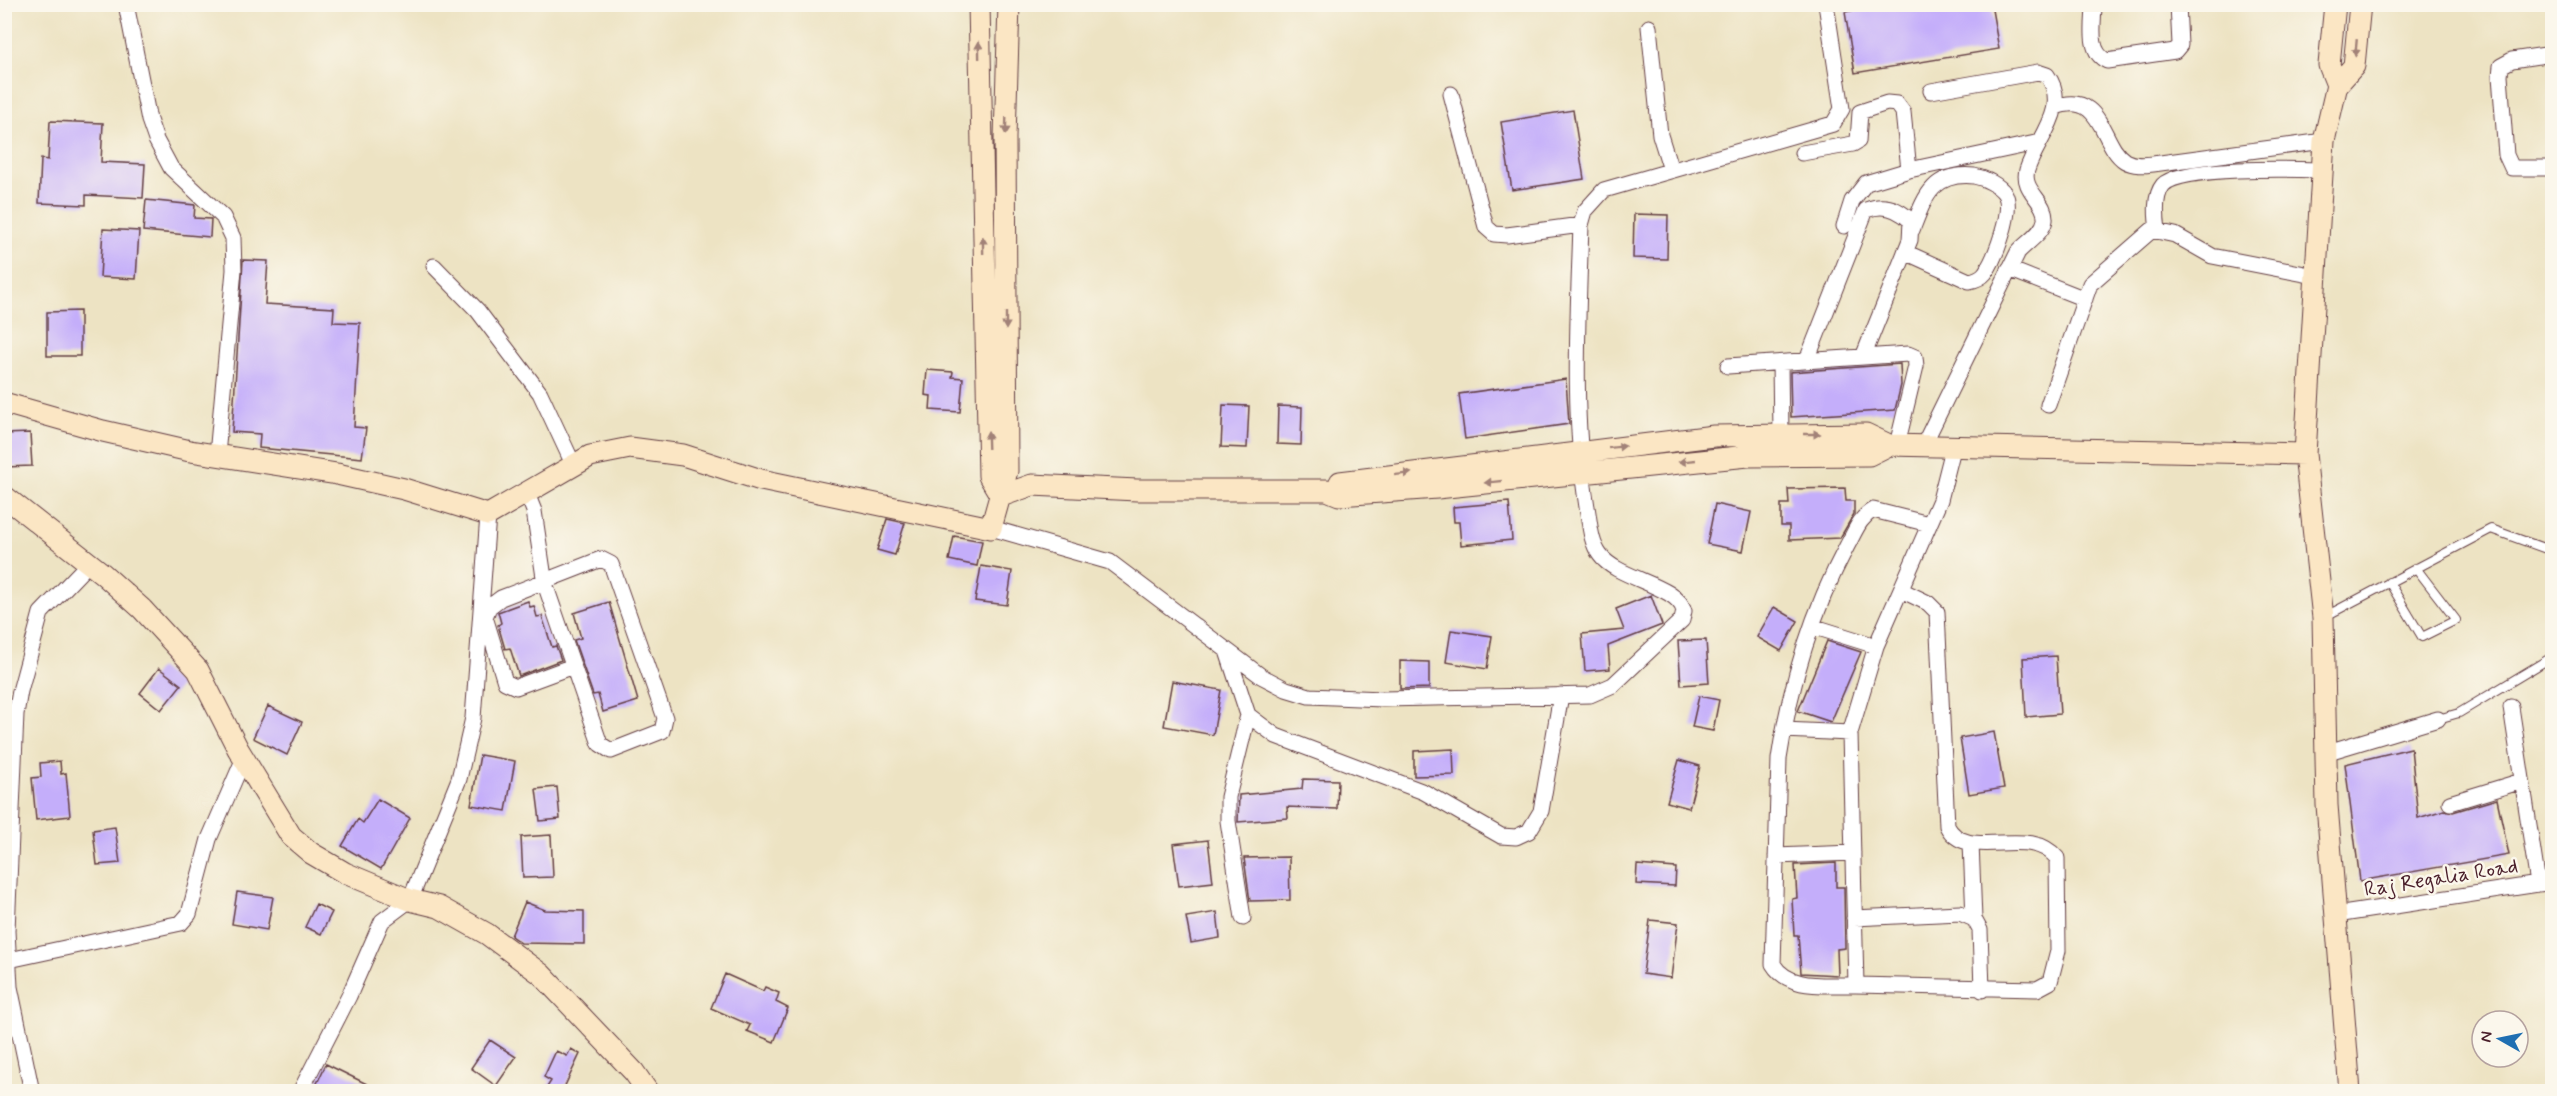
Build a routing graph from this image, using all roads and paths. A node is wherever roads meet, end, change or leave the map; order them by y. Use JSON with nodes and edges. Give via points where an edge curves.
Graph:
{"nodes":[{"id":1,"x":126,"y":4,"type":"edge"},
{"id":2,"x":979,"y":4,"type":"edge"},
{"id":3,"x":1010,"y":4,"type":"edge"},
{"id":4,"x":1826,"y":4,"type":"edge"},
{"id":5,"x":2094,"y":4,"type":"edge"},
{"id":6,"x":2178,"y":4,"type":"edge"},
{"id":7,"x":2335,"y":4,"type":"edge"},
{"id":8,"x":2360,"y":4,"type":"edge"},
{"id":9,"x":1649,"y":27,"type":"dead end"},
{"id":10,"x":2553,"y":54,"type":"edge"},
{"id":11,"x":2337,"y":85,"type":"junction"},
{"id":12,"x":1931,"y":91,"type":"dead end"},
{"id":13,"x":1451,"y":94,"type":"dead end"},
{"id":14,"x":2055,"y":107,"type":"junction"},
{"id":15,"x":2324,"y":141,"type":"junction"},
{"id":16,"x":2040,"y":142,"type":"junction"},
{"id":17,"x":1802,"y":153,"type":"dead end"},
{"id":18,"x":2553,"y":168,"type":"edge"},
{"id":19,"x":1671,"y":170,"type":"junction"},
{"id":20,"x":1909,"y":170,"type":"junction"},
{"id":21,"x":2321,"y":170,"type":"junction"},
{"id":22,"x":1581,"y":225,"type":"junction"},
{"id":23,"x":1844,"y":226,"type":"dead end"},
{"id":24,"x":1912,"y":230,"type":"junction"},
{"id":25,"x":2158,"y":230,"type":"junction"},
{"id":26,"x":1905,"y":252,"type":"junction"},
{"id":27,"x":434,"y":266,"type":"dead end"},
{"id":28,"x":2009,"y":269,"type":"junction"},
{"id":29,"x":2315,"y":276,"type":"junction"},
{"id":30,"x":2085,"y":299,"type":"junction"},
{"id":31,"x":1863,"y":357,"type":"junction"},
{"id":32,"x":1807,"y":360,"type":"junction"},
{"id":33,"x":1780,"y":363,"type":"junction"},
{"id":34,"x":1728,"y":366,"type":"dead end"},
{"id":35,"x":4,"y":403,"type":"edge"},
{"id":36,"x":2048,"y":405,"type":"dead end"},
{"id":37,"x":1782,"y":434,"type":"junction"},
{"id":38,"x":1714,"y":436,"type":"junction"},
{"id":39,"x":1924,"y":444,"type":"junction"},
{"id":40,"x":1893,"y":445,"type":"junction"},
{"id":41,"x":1954,"y":445,"type":"junction"},
{"id":42,"x":2306,"y":454,"type":"junction"},
{"id":43,"x":217,"y":455,"type":"junction"},
{"id":44,"x":1714,"y":458,"type":"junction"},
{"id":45,"x":1581,"y":462,"type":"junction"},
{"id":46,"x":574,"y":466,"type":"junction"},
{"id":47,"x":526,"y":491,"type":"junction"},
{"id":48,"x":4,"y":496,"type":"edge"},
{"id":49,"x":1001,"y":496,"type":"junction"},
{"id":50,"x":488,"y":515,"type":"junction"},
{"id":51,"x":1929,"y":524,"type":"junction"},
{"id":52,"x":991,"y":528,"type":"junction"},
{"id":53,"x":2553,"y":551,"type":"edge"},
{"id":54,"x":89,"y":563,"type":"junction"},
{"id":55,"x":2416,"y":568,"type":"junction"},
{"id":56,"x":2389,"y":582,"type":"junction"},
{"id":57,"x":545,"y":584,"type":"junction"},
{"id":58,"x":1901,"y":590,"type":"junction"},
{"id":59,"x":2323,"y":618,"type":"junction"},
{"id":60,"x":1812,"y":626,"type":"junction"},
{"id":61,"x":1876,"y":646,"type":"junction"},
{"id":62,"x":1227,"y":651,"type":"junction"},
{"id":63,"x":2553,"y":657,"type":"edge"},
{"id":64,"x":573,"y":666,"type":"junction"},
{"id":65,"x":1561,"y":695,"type":"junction"},
{"id":66,"x":2511,"y":707,"type":"dead end"},
{"id":67,"x":1248,"y":715,"type":"junction"},
{"id":68,"x":10,"y":716,"type":"edge"},
{"id":69,"x":2438,"y":719,"type":"joint"},
{"id":70,"x":1784,"y":730,"type":"junction"},
{"id":71,"x":1850,"y":733,"type":"junction"},
{"id":72,"x":2328,"y":752,"type":"junction"},
{"id":73,"x":244,"y":758,"type":"junction"},
{"id":74,"x":2522,"y":781,"type":"junction"},
{"id":75,"x":2450,"y":802,"type":"dead end"},
{"id":76,"x":1971,"y":843,"type":"junction"},
{"id":77,"x":1853,"y":853,"type":"junction"},
{"id":78,"x":1776,"y":856,"type":"junction"},
{"id":79,"x":2545,"y":883,"type":"edge"},
{"id":80,"x":410,"y":900,"type":"junction"},
{"id":81,"x":2336,"y":915,"type":"junction"},
{"id":82,"x":1243,"y":918,"type":"dead end"},
{"id":83,"x":1854,"y":918,"type":"junction"},
{"id":84,"x":1974,"y":919,"type":"junction"},
{"id":85,"x":9,"y":960,"type":"junction"},
{"id":86,"x":1856,"y":985,"type":"junction"},
{"id":87,"x":1982,"y":990,"type":"junction"},
{"id":88,"x":32,"y":1092,"type":"edge"},
{"id":89,"x":300,"y":1092,"type":"edge"},
{"id":90,"x":648,"y":1092,"type":"edge"},
{"id":91,"x":2350,"y":1092,"type":"edge"}],
"edges":[{"from":1,"to":43,"type":"street","via":[[156,140],[171,168],[223,217],[233,238],[234,270]]},
{"from":49,"to":2,"type":"street","one_way":true,"via":[[989,476]]},
{"from":3,"to":49,"type":"street","one_way":true,"via":[[1005,138],[1007,471]]},
{"from":4,"to":19,"type":"street","via":[[1842,109],[1833,124]]},
{"from":5,"to":6,"type":"street","via":[[2094,50],[2107,61],[2175,51],[2180,45]]},
{"from":7,"to":11,"type":"street","via":[[2329,65]]},
{"from":8,"to":11,"type":"street","one_way":true,"via":[[2354,66]]},
{"from":9,"to":19,"type":"street","via":[[1660,135]]},
{"from":10,"to":18,"type":"street","via":[[2512,60],[2501,66],[2500,76],[2506,155],[2512,168]]},
{"from":11,"to":15,"type":"street"},
{"from":12,"to":14,"type":"street","via":[[2038,72],[2053,83]]},
{"from":13,"to":22,"type":"street","via":[[1486,227],[1494,234],[1506,236]]},
{"from":14,"to":15,"type":"street","via":[[2069,102],[2079,104],[2104,128],[2124,160],[2134,164]]},
{"from":14,"to":16,"type":"street"},
{"from":15,"to":21,"type":"street"},
{"from":16,"to":20,"type":"street"},
{"from":16,"to":28,"type":"street","via":[[2025,180],[2045,213],[2045,222],[2041,231],[2018,252]]},
{"from":17,"to":20,"type":"street","via":[[1853,144],[1860,132],[1860,112],[1887,103],[1897,104],[1903,112]]},
{"from":19,"to":22,"type":"street","via":[[1604,190],[1585,211]]},
{"from":20,"to":23,"type":"street","via":[[1866,183],[1852,201]]},
{"from":21,"to":25,"type":"street","via":[[2281,168],[2168,180],[2157,200]]},
{"from":21,"to":29,"type":"street"},
{"from":22,"to":45,"type":"street","via":[[1576,366]]},
{"from":24,"to":26,"type":"street"},
{"from":24,"to":26,"type":"street","via":[[1926,197],[1946,177],[1982,177],[2005,194],[2006,222],[1984,275],[1969,281]]},
{"from":24,"to":32,"type":"street","via":[[1911,221],[1896,210],[1866,210]]},
{"from":25,"to":29,"type":"street","via":[[2212,256]]},
{"from":25,"to":30,"type":"street","via":[[2145,234],[2090,284]]},
{"from":26,"to":31,"type":"street"},
{"from":27,"to":46,"type":"street","via":[[478,311],[540,393]]},
{"from":28,"to":30,"type":"street"},
{"from":28,"to":39,"type":"street"},
{"from":29,"to":42,"type":"street"},
{"from":30,"to":36,"type":"street"},
{"from":31,"to":32,"type":"street"},
{"from":31,"to":40,"type":"street","via":[[1915,357],[1916,366]]},
{"from":32,"to":33,"type":"street"},
{"from":33,"to":34,"type":"street"},
{"from":33,"to":37,"type":"street"},
{"from":35,"to":43,"type":"street","via":[[103,431]]},
{"from":37,"to":38,"type":"street"},
{"from":37,"to":40,"type":"street","one_way":true,"via":[[1866,434]]},
{"from":38,"to":44,"type":"street"},
{"from":45,"to":38,"type":"street","one_way":true},
{"from":39,"to":40,"type":"street"},
{"from":39,"to":41,"type":"street"},
{"from":40,"to":44,"type":"street","via":[[1869,455]]},
{"from":41,"to":42,"type":"street"},
{"from":41,"to":51,"type":"street","via":[[1940,500]]},
{"from":42,"to":59,"type":"street"},
{"from":43,"to":50,"type":"street","via":[[359,479]]},
{"from":44,"to":45,"type":"street","one_way":true},
{"from":45,"to":49,"type":"street","via":[[1339,495],[1327,490],[1137,490],[1032,485]]},
{"from":45,"to":65,"type":"street","via":[[1593,540],[1599,554],[1611,567],[1677,598],[1684,611],[1682,620],[1613,685],[1600,693]]},
{"from":46,"to":47,"type":"street"},
{"from":46,"to":52,"type":"street","via":[[590,456],[630,448],[683,455],[761,480]]},
{"from":47,"to":50,"type":"street"},
{"from":47,"to":57,"type":"street","via":[[534,511]]},
{"from":48,"to":54,"type":"street"},
{"from":49,"to":52,"type":"street"},
{"from":50,"to":80,"type":"street","via":[[468,747]]},
{"from":51,"to":58,"type":"street"},
{"from":51,"to":60,"type":"street","via":[[1873,510],[1863,516],[1832,574]]},
{"from":52,"to":62,"type":"street","via":[[1110,562]]},
{"from":53,"to":55,"type":"lane","via":[[2491,528]]},
{"from":54,"to":68,"type":"street","via":[[41,613]]},
{"from":54,"to":73,"type":"street","via":[[142,609],[198,670]]},
{"from":55,"to":56,"type":"lane"},
{"from":55,"to":56,"type":"lane","via":[[2456,620],[2422,637]]},
{"from":56,"to":59,"type":"lane"},
{"from":57,"to":64,"type":"street"},
{"from":57,"to":64,"type":"street","via":[[501,598],[484,617],[505,682],[516,687]]},
{"from":57,"to":64,"type":"street","via":[[602,559],[611,564],[665,718],[662,731],[611,750],[600,744]]},
{"from":58,"to":61,"type":"street"},
{"from":58,"to":76,"type":"street","via":[[1937,612],[1947,826],[1951,836]]},
{"from":59,"to":72,"type":"street"},
{"from":60,"to":61,"type":"street"},
{"from":60,"to":70,"type":"street"},
{"from":61,"to":71,"type":"street"},
{"from":62,"to":65,"type":"street","via":[[1261,676],[1309,696],[1383,699]]},
{"from":62,"to":67,"type":"street"},
{"from":63,"to":69,"type":"lane","via":[[2458,713]]},
{"from":65,"to":67,"type":"street","via":[[1541,811],[1529,831],[1516,837],[1501,836],[1424,792],[1275,736]]},
{"from":66,"to":74,"type":"street"},
{"from":67,"to":82,"type":"street","via":[[1228,797]]},
{"from":68,"to":85,"type":"street"},
{"from":69,"to":72,"type":"street"},
{"from":70,"to":71,"type":"street"},
{"from":70,"to":78,"type":"street","via":[[1779,759]]},
{"from":71,"to":77,"type":"street"},
{"from":72,"to":81,"type":"street","via":[[2327,805]]},
{"from":73,"to":80,"type":"street","via":[[291,836],[345,873]]},
{"from":73,"to":85,"type":"street","via":[[209,839],[189,914],[181,923]]},
{"from":74,"to":75,"type":"street"},
{"from":74,"to":79,"type":"street"},
{"from":76,"to":84,"type":"street"},
{"from":76,"to":87,"type":"street","via":[[2040,845],[2056,858],[2058,951],[2050,982],[2037,989]]},
{"from":77,"to":78,"type":"street"},
{"from":77,"to":83,"type":"street"},
{"from":78,"to":86,"type":"street","via":[[1773,964],[1779,974],[1792,982]]},
{"from":79,"to":81,"type":"street","name":"Raj Regalia Road"},
{"from":80,"to":89,"type":"street","via":[[382,921]]},
{"from":80,"to":90,"type":"street","via":[[439,907],[487,934],[541,974],[634,1072]]},
{"from":81,"to":91,"type":"street"},
{"from":83,"to":84,"type":"street","via":[[1960,913]]},
{"from":83,"to":86,"type":"street"},
{"from":84,"to":87,"type":"street","via":[[1980,930]]},
{"from":85,"to":88,"type":"street","via":[[10,987]]},
{"from":86,"to":87,"type":"street"}]}
